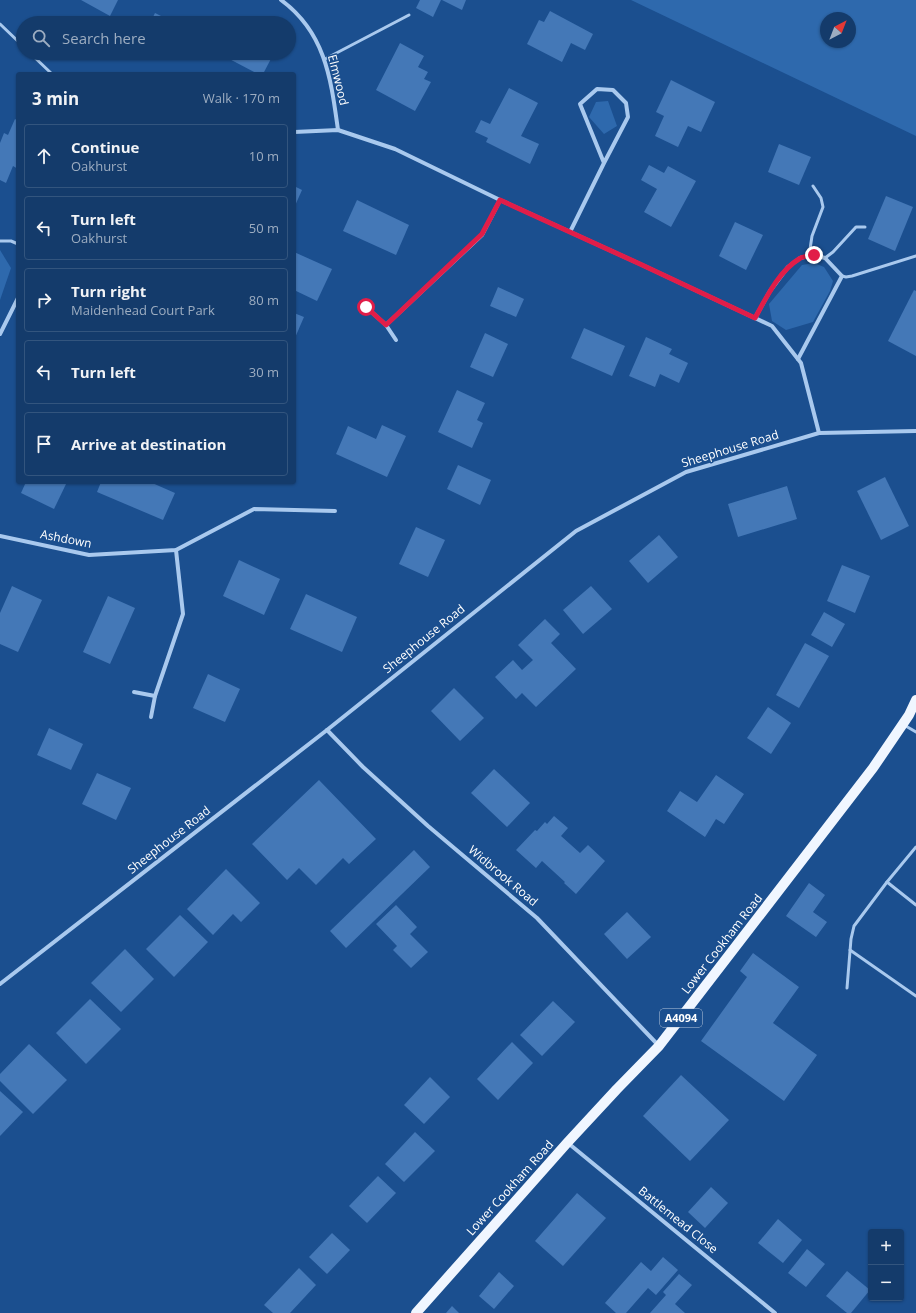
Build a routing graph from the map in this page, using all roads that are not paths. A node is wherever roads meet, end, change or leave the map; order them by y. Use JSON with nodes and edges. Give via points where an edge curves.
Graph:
{"nodes":[{"id":1,"x":281,"y":0,"type":"edge"},
{"id":2,"x":409,"y":15,"type":"dead end"},
{"id":3,"x":0,"y":24,"type":"edge"},
{"id":4,"x":16,"y":39,"type":"edge"},
{"id":5,"x":325,"y":59,"type":"junction"},
{"id":6,"x":37,"y":60,"type":"edge"},
{"id":7,"x":50,"y":72,"type":"edge"},
{"id":8,"x":338,"y":130,"type":"junction"},
{"id":9,"x":296,"y":132,"type":"edge"},
{"id":10,"x":604,"y":163,"type":"junction"},
{"id":11,"x":813,"y":186,"type":"dead end"},
{"id":12,"x":500,"y":200,"type":"junction"},
{"id":13,"x":865,"y":227,"type":"dead end"},
{"id":14,"x":570,"y":232,"type":"junction"},
{"id":15,"x":0,"y":241,"type":"edge"},
{"id":16,"x":16,"y":243,"type":"edge"},
{"id":17,"x":809,"y":256,"type":"junction"},
{"id":18,"x":916,"y":256,"type":"edge"},
{"id":19,"x":825,"y":258,"type":"junction"},
{"id":20,"x":842,"y":276,"type":"junction"},
{"id":21,"x":16,"y":302,"type":"edge"},
{"id":22,"x":366,"y":307,"type":"dead end"},
{"id":23,"x":755,"y":318,"type":"junction"},
{"id":24,"x":386,"y":325,"type":"junction"},
{"id":25,"x":0,"y":334,"type":"edge"},
{"id":26,"x":396,"y":340,"type":"dead end"},
{"id":27,"x":798,"y":359,"type":"junction"},
{"id":28,"x":916,"y":431,"type":"edge"},
{"id":29,"x":819,"y":433,"type":"junction"},
{"id":30,"x":334,"y":511,"type":"dead end"},
{"id":31,"x":0,"y":536,"type":"edge"},
{"id":32,"x":176,"y":550,"type":"junction"},
{"id":33,"x":134,"y":692,"type":"dead end"},
{"id":34,"x":155,"y":696,"type":"junction"},
{"id":35,"x":916,"y":700,"type":"edge"},
{"id":36,"x":151,"y":717,"type":"dead end"},
{"id":37,"x":903,"y":724,"type":"junction"},
{"id":38,"x":327,"y":730,"type":"junction"},
{"id":39,"x":916,"y":732,"type":"edge"},
{"id":40,"x":916,"y":847,"type":"edge"},
{"id":41,"x":887,"y":882,"type":"junction"},
{"id":42,"x":916,"y":905,"type":"edge"},
{"id":43,"x":850,"y":950,"type":"junction"},
{"id":44,"x":0,"y":984,"type":"edge"},
{"id":45,"x":847,"y":988,"type":"dead end"},
{"id":46,"x":916,"y":996,"type":"edge"},
{"id":47,"x":659,"y":1046,"type":"junction"},
{"id":48,"x":567,"y":1143,"type":"junction"},
{"id":49,"x":416,"y":1313,"type":"edge"},
{"id":50,"x":775,"y":1313,"type":"edge"}],
"edges":[{"from":1,"to":5,"type":"street","name":"Elmwood","via":[[292,8],[309,28]]},
{"from":2,"to":5,"type":"lane"},
{"from":3,"to":4,"type":"lane"},
{"from":5,"to":8,"type":"street","name":"Elmwood"},
{"from":6,"to":7,"type":"lane"},
{"from":8,"to":9,"type":"street"},
{"from":8,"to":12,"type":"street","via":[[395,149]]},
{"from":10,"to":10,"type":"street","via":[[580,104],[597,89],[613,90],[626,103],[628,117]]},
{"from":10,"to":14,"type":"street"},
{"from":11,"to":17,"type":"lane","via":[[823,206],[812,236]]},
{"from":12,"to":14,"type":"street"},
{"from":12,"to":24,"type":"street","via":[[482,234]]},
{"from":13,"to":19,"type":"lane","via":[[856,227]]},
{"from":14,"to":23,"type":"street"},
{"from":15,"to":16,"type":"lane"},
{"from":17,"to":19,"type":"street"},
{"from":17,"to":23,"type":"street","via":[[800,258],[788,267],[770,291]]},
{"from":18,"to":20,"type":"lane","via":[[852,276]]},
{"from":19,"to":20,"type":"street"},
{"from":20,"to":27,"type":"street"},
{"from":21,"to":25,"type":"street"},
{"from":22,"to":24,"type":"street"},
{"from":23,"to":27,"type":"street","via":[[772,326]]},
{"from":24,"to":26,"type":"street"},
{"from":27,"to":29,"type":"street"},
{"from":28,"to":29,"type":"street","name":"Sheephouse Road"},
{"from":29,"to":38,"type":"street","name":"Sheephouse Road","via":[[686,472],[576,531]]},
{"from":30,"to":32,"type":"street","name":"Ashdown","via":[[254,509]]},
{"from":31,"to":32,"type":"street","name":"Ashdown","via":[[89,555]]},
{"from":32,"to":34,"type":"street","via":[[184,614]]},
{"from":33,"to":34,"type":"street"},
{"from":34,"to":36,"type":"street"},
{"from":35,"to":37,"type":"main road","name":"Lower Cookham Road","number":"A4094"},
{"from":37,"to":39,"type":"lane"},
{"from":37,"to":47,"type":"main road","name":"Lower Cookham Road","number":"A4094","via":[[873,768]]},
{"from":38,"to":44,"type":"street","name":"Sheephouse Road"},
{"from":38,"to":47,"type":"street","name":"Widbrook Road","via":[[363,767],[428,826],[537,918]]},
{"from":40,"to":41,"type":"lane"},
{"from":41,"to":42,"type":"lane"},
{"from":41,"to":43,"type":"lane","via":[[854,926]]},
{"from":43,"to":45,"type":"lane"},
{"from":43,"to":46,"type":"lane"},
{"from":47,"to":48,"type":"main road","name":"Lower Cookham Road","number":"A4094"},
{"from":48,"to":49,"type":"main road","name":"Lower Cookham Road","number":"A4094"},
{"from":48,"to":50,"type":"street","name":"Battlemead Close"}]}
